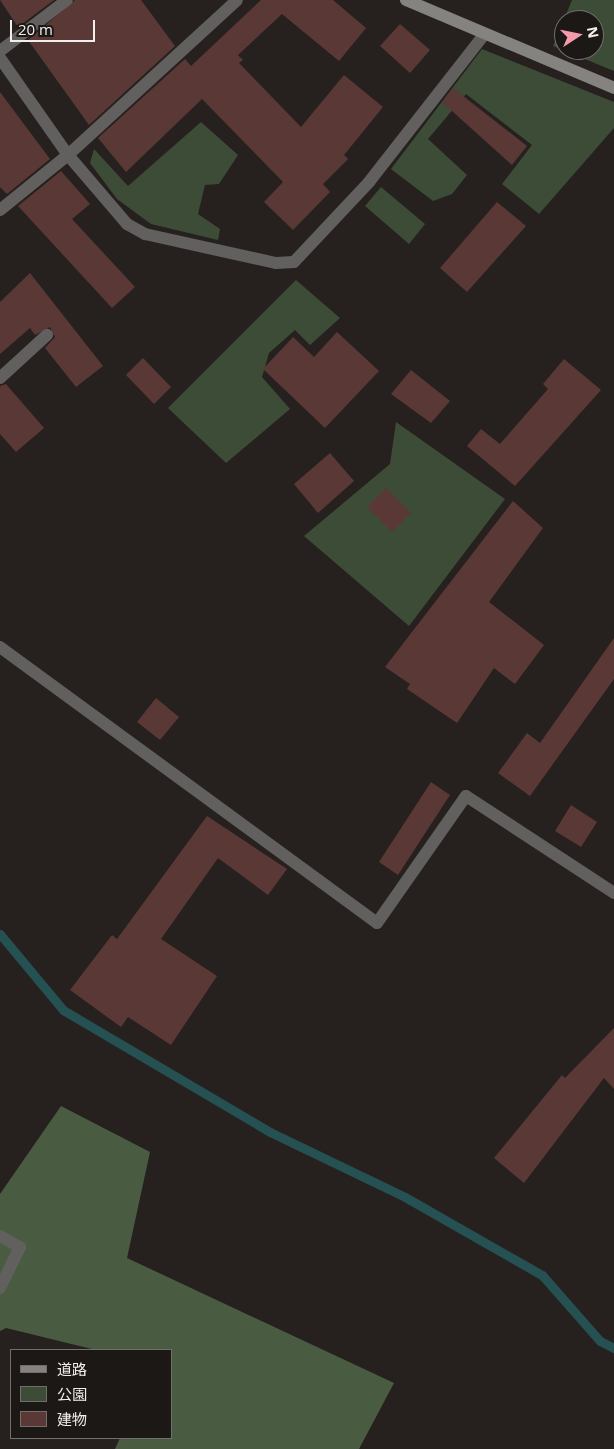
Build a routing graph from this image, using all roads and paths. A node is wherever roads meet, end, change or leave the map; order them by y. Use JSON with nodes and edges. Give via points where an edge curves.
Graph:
{"nodes":[{"id":1,"x":67,"y":0,"type":"edge"},
{"id":2,"x":238,"y":0,"type":"edge"},
{"id":3,"x":406,"y":0,"type":"edge"},
{"id":4,"x":484,"y":35,"type":"junction"},
{"id":5,"x":0,"y":51,"type":"edge"},
{"id":6,"x":0,"y":58,"type":"edge"},
{"id":7,"x":614,"y":88,"type":"edge"},
{"id":8,"x":68,"y":155,"type":"junction"},
{"id":9,"x":0,"y":210,"type":"edge"},
{"id":10,"x":47,"y":335,"type":"dead end"},
{"id":11,"x":0,"y":378,"type":"edge"},
{"id":12,"x":3,"y":655,"type":"edge"},
{"id":13,"x":614,"y":893,"type":"edge"},
{"id":14,"x":0,"y":1236,"type":"edge"},
{"id":15,"x":0,"y":1288,"type":"edge"}],
"edges":[{"from":1,"to":5,"type":"street"},
{"from":2,"to":8,"type":"street"},
{"from":3,"to":4,"type":"street"},
{"from":4,"to":7,"type":"street"},
{"from":4,"to":8,"type":"street","via":[[369,182],[294,262],[276,263],[144,234],[112,208]]},
{"from":6,"to":8,"type":"street"},
{"from":8,"to":9,"type":"street"},
{"from":10,"to":11,"type":"street"},
{"from":12,"to":13,"type":"street","via":[[377,923],[466,796]]},
{"from":14,"to":15,"type":"street","via":[[20,1247]]}]}
